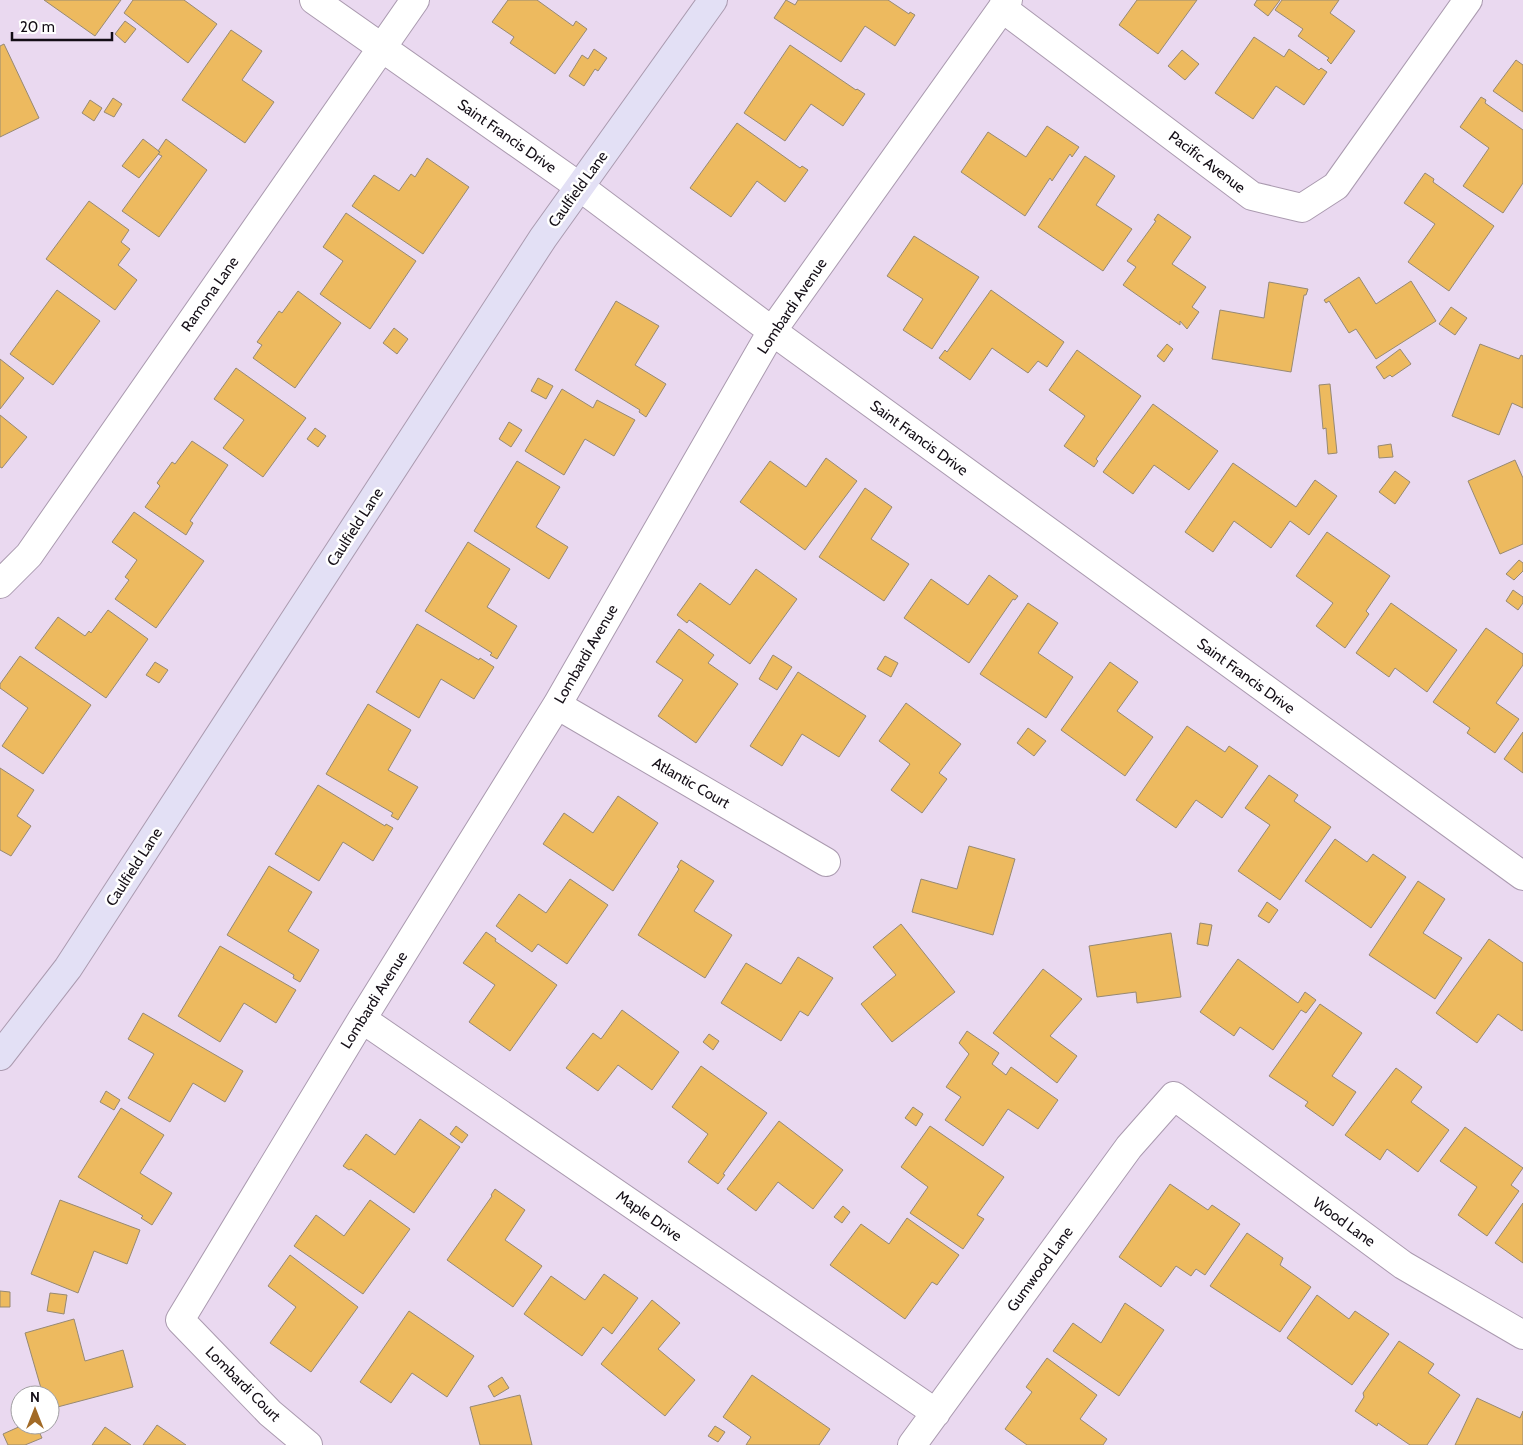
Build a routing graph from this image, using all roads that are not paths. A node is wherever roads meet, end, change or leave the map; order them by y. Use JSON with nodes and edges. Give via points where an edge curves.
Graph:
{"nodes":[{"id":1,"x":314,"y":0,"type":"edge"},
{"id":2,"x":415,"y":0,"type":"edge"},
{"id":3,"x":713,"y":0,"type":"edge"},
{"id":4,"x":1468,"y":0,"type":"edge"},
{"id":5,"x":1005,"y":4,"type":"edge"},
{"id":6,"x":381,"y":47,"type":"junction"},
{"id":7,"x":580,"y":187,"type":"junction"},
{"id":8,"x":772,"y":331,"type":"junction"},
{"id":9,"x":0,"y":584,"type":"edge"},
{"id":10,"x":556,"y":705,"type":"junction"},
{"id":11,"x":826,"y":862,"type":"dead end"},
{"id":12,"x":1523,"y":876,"type":"edge"},
{"id":13,"x":362,"y":1019,"type":"junction"},
{"id":14,"x":0,"y":1056,"type":"edge"},
{"id":15,"x":1174,"y":1096,"type":"joint"},
{"id":16,"x":180,"y":1320,"type":"joint"},
{"id":17,"x":1523,"y":1335,"type":"edge"},
{"id":18,"x":936,"y":1413,"type":"junction"},
{"id":19,"x":308,"y":1445,"type":"edge"},
{"id":20,"x":912,"y":1445,"type":"edge"}],
"edges":[{"from":1,"to":6,"type":"street","name":"Saint Francis Drive"},
{"from":2,"to":6,"type":"street","name":"Ramona Lane"},
{"from":3,"to":7,"type":"main road","name":"Caulfield Lane"},
{"from":4,"to":5,"type":"street","name":"Pacific Avenue","via":[[1336,186],[1302,208],[1252,196]]},
{"from":5,"to":8,"type":"street","name":"Lombardi Avenue"},
{"from":6,"to":7,"type":"street","name":"Saint Francis Drive"},
{"from":6,"to":9,"type":"street","name":"Ramona Lane","via":[[29,555]]},
{"from":7,"to":8,"type":"street","name":"Saint Francis Drive"},
{"from":7,"to":14,"type":"main road","name":"Caulfield Lane","via":[[543,238],[68,968]]},
{"from":8,"to":10,"type":"street","name":"Lombardi Avenue"},
{"from":8,"to":12,"type":"street","name":"Saint Francis Drive"},
{"from":10,"to":11,"type":"street","name":"Atlantic Court"},
{"from":10,"to":13,"type":"street","name":"Lombardi Avenue"},
{"from":13,"to":16,"type":"street","name":"Lombardi Avenue"},
{"from":13,"to":18,"type":"street","name":"Maple Drive"},
{"from":15,"to":17,"type":"street","name":"Wood Lane","via":[[1403,1265]]},
{"from":15,"to":18,"type":"street","name":"Gumwood Lane","via":[[1129,1147]]},
{"from":16,"to":19,"type":"street","name":"Lombardi Court","via":[[270,1413]]},
{"from":18,"to":20,"type":"street","name":"Gumwood Lane"}]}
